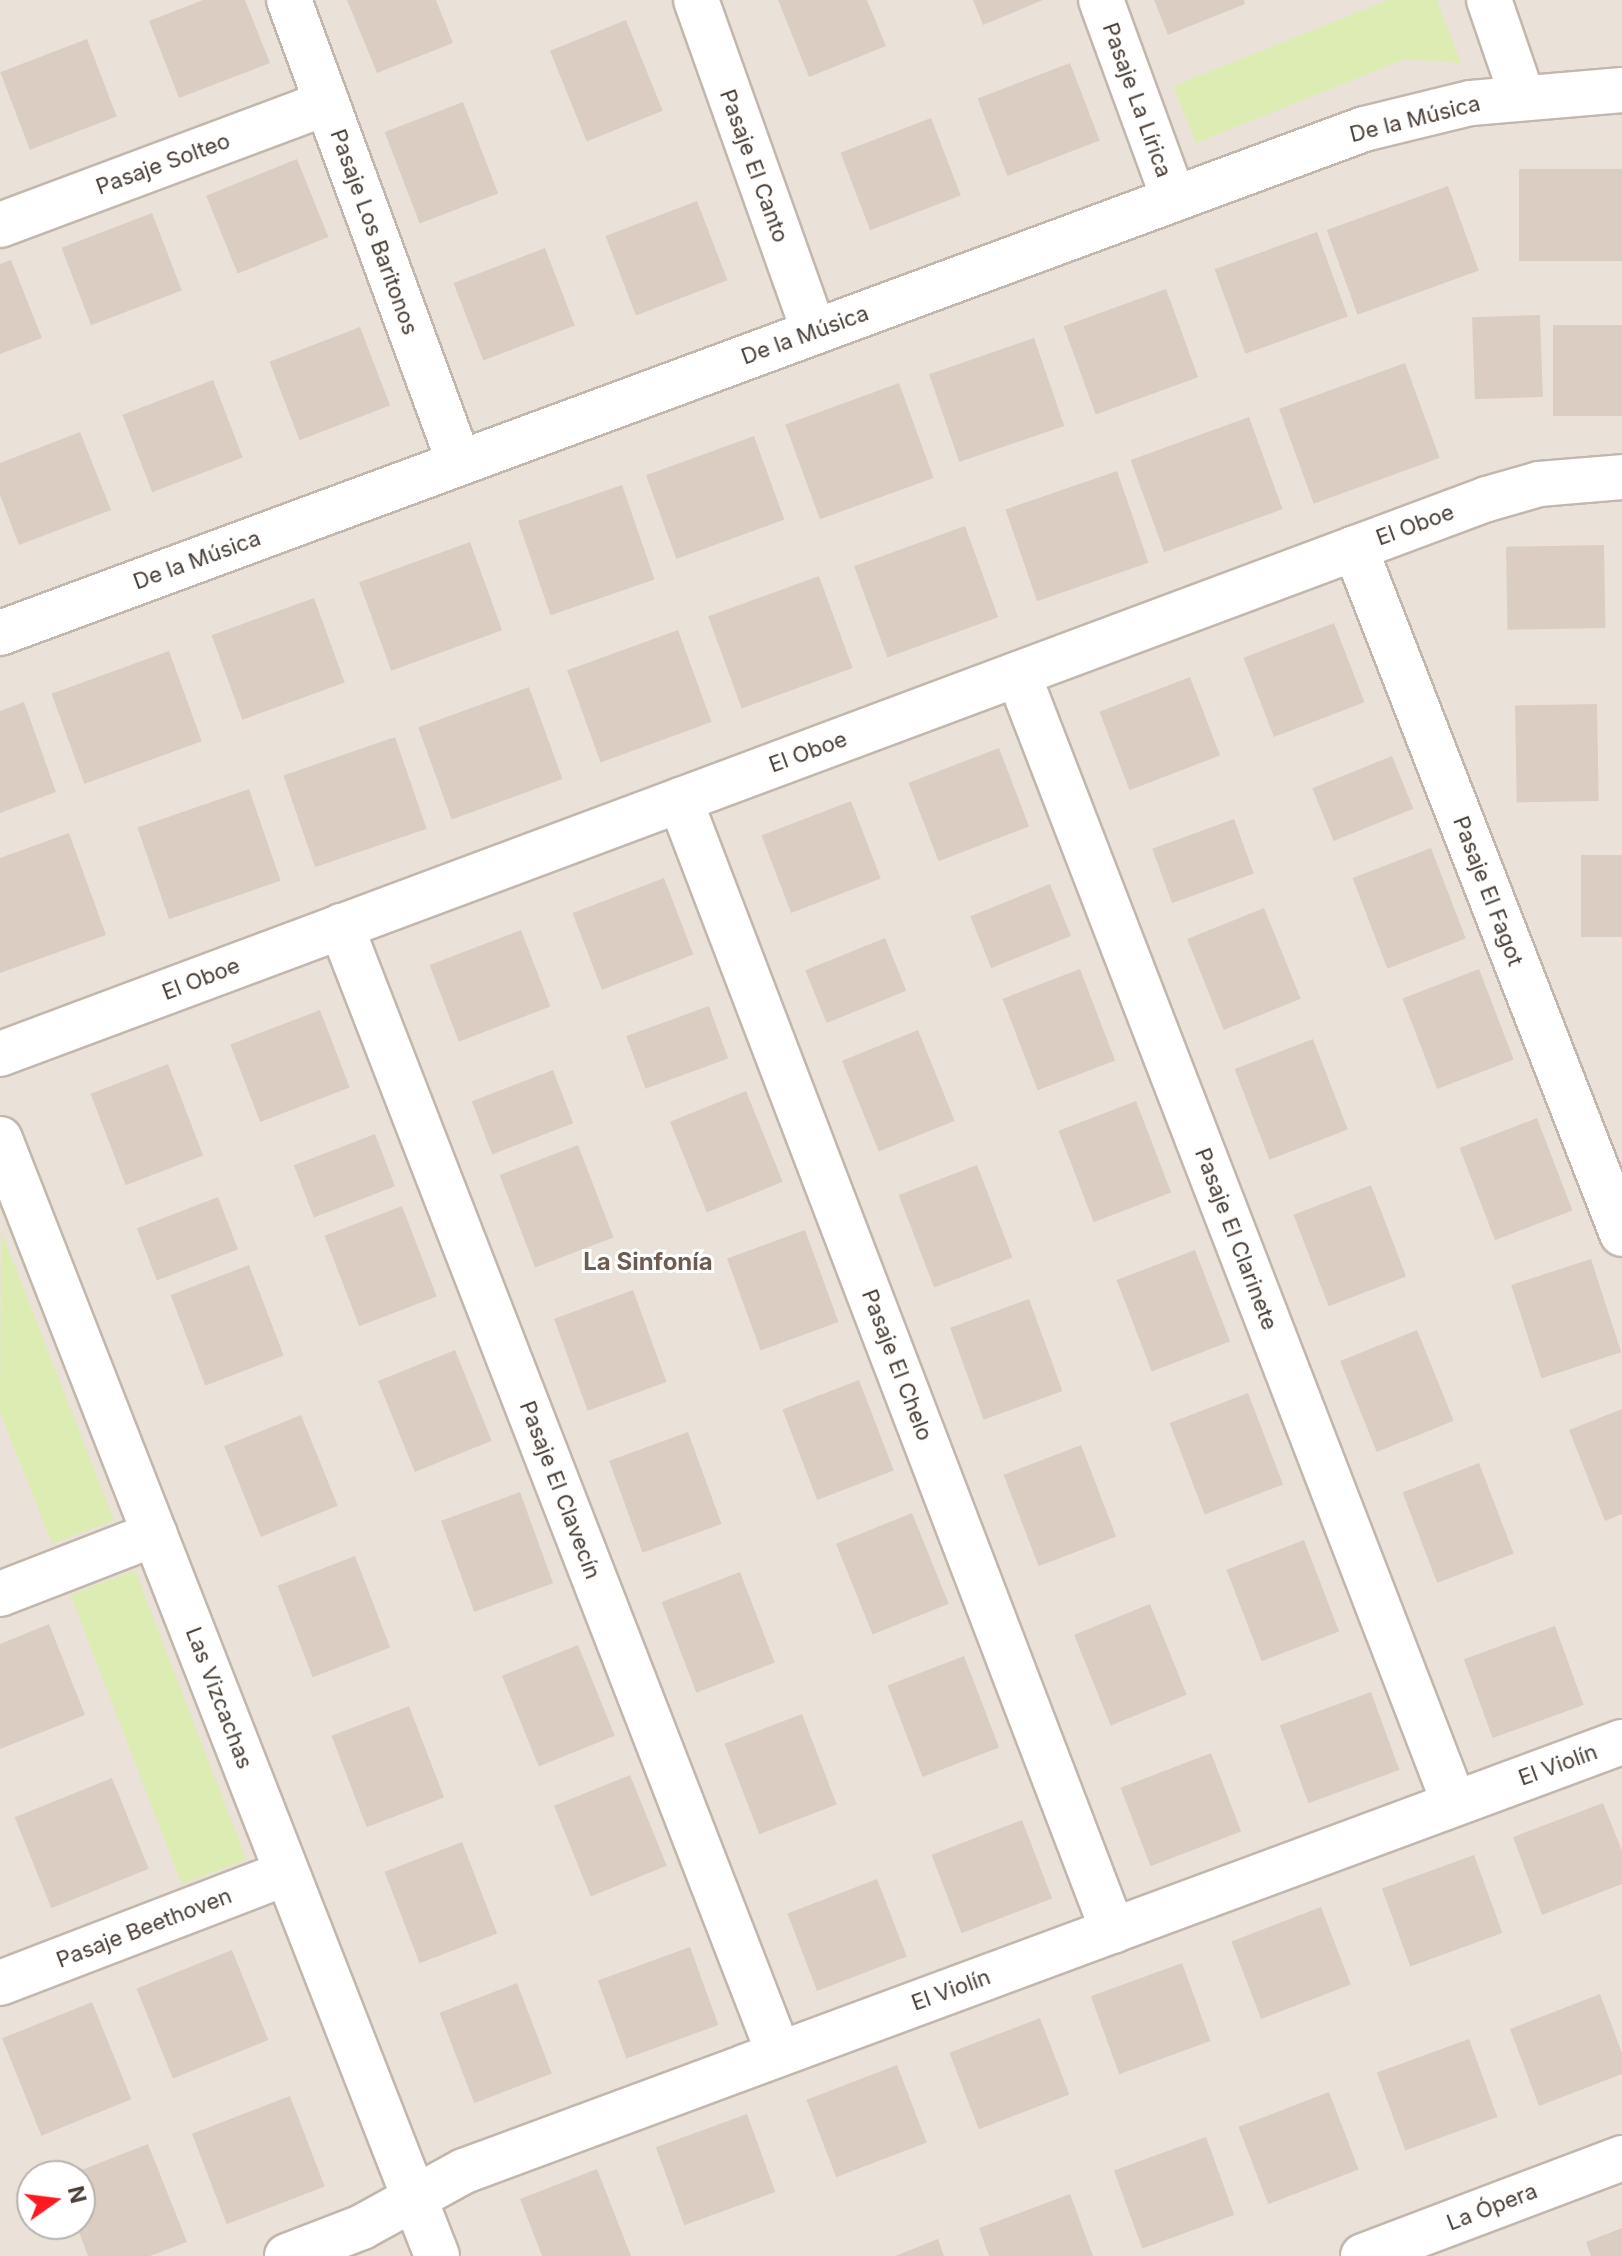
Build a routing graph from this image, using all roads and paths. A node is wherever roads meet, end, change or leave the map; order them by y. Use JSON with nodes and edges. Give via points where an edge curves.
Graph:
{"nodes":[{"id":1,"x":289,"y":0,"type":"edge"},
{"id":2,"x":696,"y":0,"type":"edge"},
{"id":3,"x":1101,"y":0,"type":"edge"},
{"id":4,"x":1489,"y":0,"type":"edge"},
{"id":5,"x":1622,"y":90,"type":"edge"},
{"id":6,"x":1522,"y":96,"type":"junction"},
{"id":7,"x":327,"y":103,"type":"junction"},
{"id":8,"x":1174,"y":199,"type":"junction"},
{"id":9,"x":0,"y":225,"type":"edge"},
{"id":10,"x":814,"y":332,"type":"junction"},
{"id":11,"x":459,"y":463,"type":"junction"},
{"id":12,"x":1622,"y":477,"type":"edge"},
{"id":13,"x":1355,"y":548,"type":"junction"},
{"id":14,"x":0,"y":633,"type":"edge"},
{"id":15,"x":1018,"y":674,"type":"junction"},
{"id":16,"x":680,"y":800,"type":"junction"},
{"id":17,"x":341,"y":926,"type":"junction"},
{"id":18,"x":0,"y":1054,"type":"edge"},
{"id":19,"x":0,"y":1139,"type":"edge"},
{"id":20,"x":12,"y":1202,"type":"edge"},
{"id":21,"x":1622,"y":1234,"type":"edge"},
{"id":22,"x":155,"y":1534,"type":"junction"},
{"id":23,"x":0,"y":1594,"type":"edge"},
{"id":24,"x":1622,"y":1742,"type":"edge"},
{"id":25,"x":1454,"y":1803,"type":"junction"},
{"id":26,"x":287,"y":1873,"type":"junction"},
{"id":27,"x":1113,"y":1931,"type":"junction"},
{"id":28,"x":0,"y":1983,"type":"edge"},
{"id":29,"x":779,"y":2054,"type":"junction"},
{"id":30,"x":1622,"y":2158,"type":"edge"},
{"id":31,"x":415,"y":2198,"type":"junction"},
{"id":32,"x":287,"y":2256,"type":"edge"},
{"id":33,"x":437,"y":2256,"type":"edge"},
{"id":34,"x":1363,"y":2256,"type":"edge"}],
"edges":[{"from":1,"to":7,"type":"street","name":"Pasaje Los Baritonos"},
{"from":2,"to":10,"type":"street","name":"Pasaje El Canto"},
{"from":3,"to":8,"type":"street","name":"Pasaje La Lírica"},
{"from":4,"to":6,"type":"street"},
{"from":5,"to":6,"type":"street","name":"De la Música"},
{"from":6,"to":8,"type":"street","name":"De la Música","via":[[1364,129]]},
{"from":7,"to":9,"type":"street","name":"Pasaje Solteo"},
{"from":7,"to":11,"type":"street","name":"Pasaje Los Baritonos"},
{"from":8,"to":10,"type":"street","name":"De la Música"},
{"from":10,"to":11,"type":"street","name":"De la Música"},
{"from":11,"to":14,"type":"street","name":"De la Música"},
{"from":12,"to":13,"type":"street","name":"El Oboe","via":[[1539,484]]},
{"from":13,"to":15,"type":"street","name":"El Oboe"},
{"from":13,"to":21,"type":"street","name":"Pasaje El Fagot"},
{"from":15,"to":16,"type":"street","name":"El Oboe"},
{"from":15,"to":25,"type":"street","name":"Pasaje El Clarinete"},
{"from":16,"to":17,"type":"street","name":"El Oboe"},
{"from":16,"to":27,"type":"street","name":"Pasaje El Chelo"},
{"from":17,"to":18,"type":"street","name":"El Oboe"},
{"from":17,"to":29,"type":"street","name":"Pasaje El Clavecín"},
{"from":19,"to":20,"type":"street","name":"Las Vizcachas"},
{"from":20,"to":22,"type":"street","name":"Las Vizcachas"},
{"from":22,"to":23,"type":"street"},
{"from":22,"to":26,"type":"street","name":"Las Vizcachas"},
{"from":24,"to":25,"type":"street","name":"El Violín"},
{"from":25,"to":27,"type":"street","name":"El Violín"},
{"from":26,"to":28,"type":"street","name":"Pasaje Beethoven"},
{"from":26,"to":31,"type":"street","name":"Las Vizcachas"},
{"from":27,"to":29,"type":"street","name":"El Violín"},
{"from":29,"to":31,"type":"street","name":"El Violín","via":[[464,2171]]},
{"from":30,"to":34,"type":"street","name":"La Ópera"},
{"from":31,"to":32,"type":"street","name":"El Violín"},
{"from":31,"to":33,"type":"street","name":"Las Vizcachas"}]}
